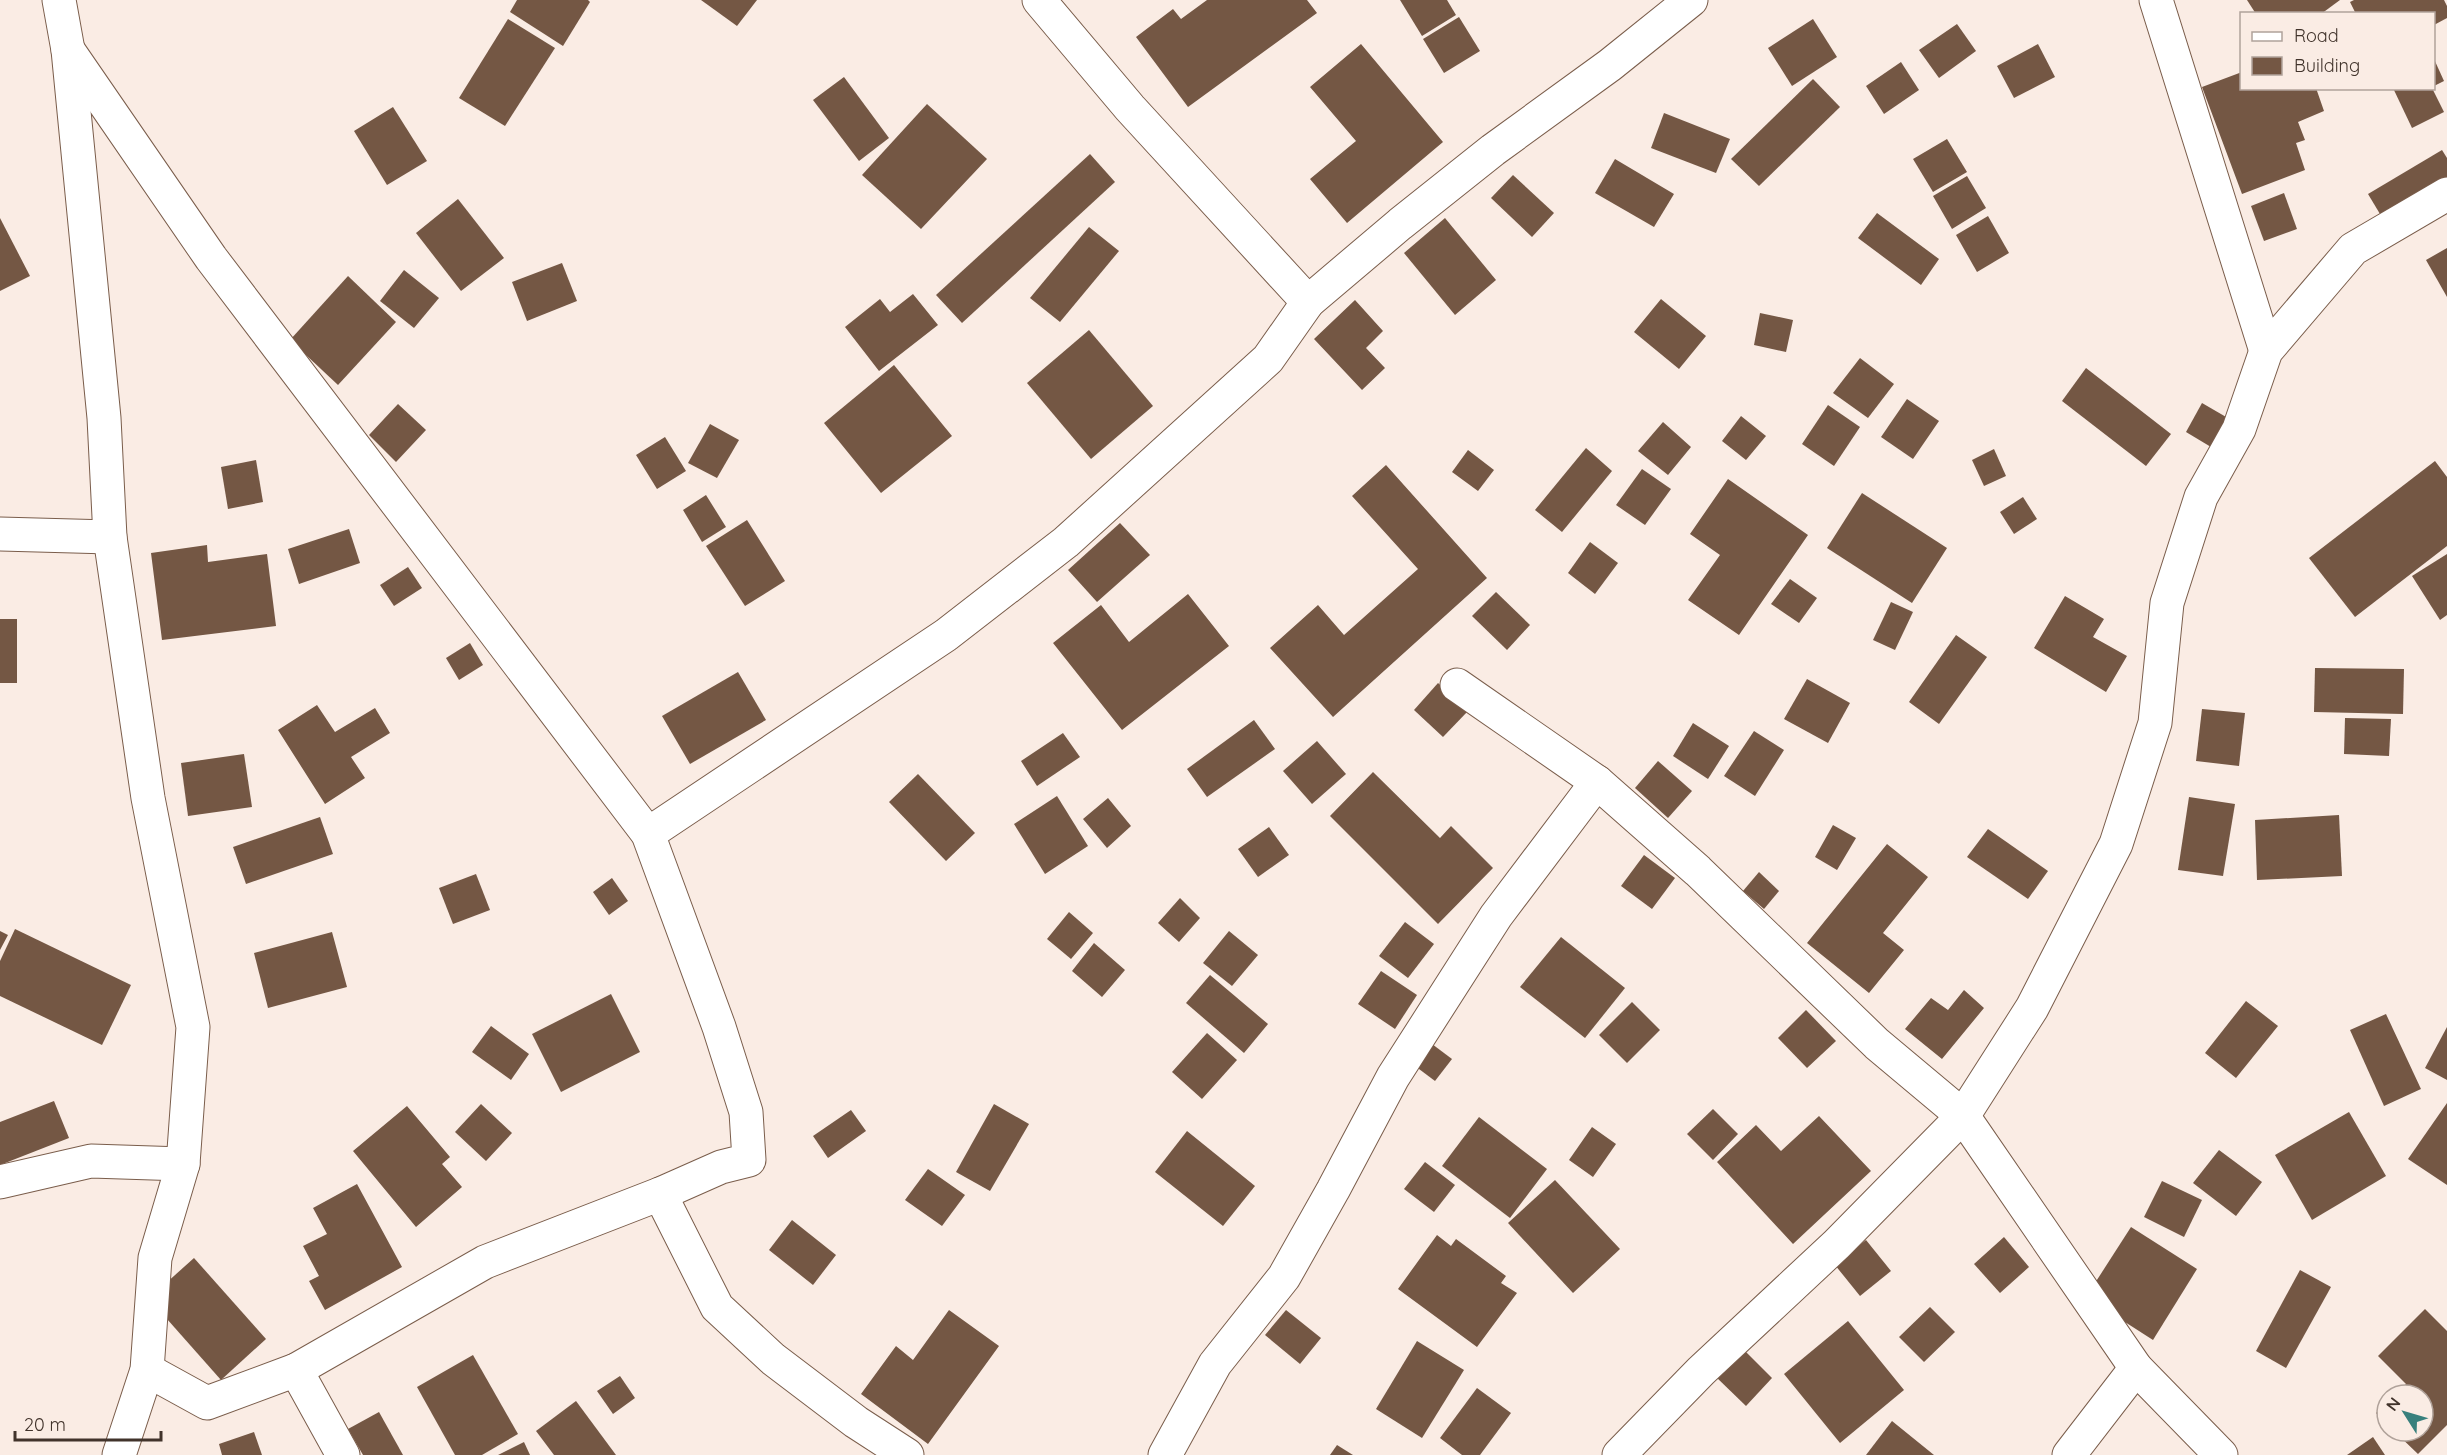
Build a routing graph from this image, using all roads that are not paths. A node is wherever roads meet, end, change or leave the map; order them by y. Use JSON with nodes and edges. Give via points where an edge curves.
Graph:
{"nodes":[{"id":1,"x":59,"y":0,"type":"edge"},
{"id":2,"x":1040,"y":0,"type":"edge"},
{"id":3,"x":1691,"y":0,"type":"edge"},
{"id":4,"x":2156,"y":0,"type":"edge"},
{"id":5,"x":68,"y":50,"type":"junction"},
{"id":6,"x":2447,"y":194,"type":"edge"},
{"id":7,"x":1308,"y":302,"type":"junction"},
{"id":8,"x":2266,"y":351,"type":"junction"},
{"id":9,"x":0,"y":534,"type":"edge"},
{"id":10,"x":110,"y":537,"type":"junction"},
{"id":11,"x":1457,"y":685,"type":"dead end"},
{"id":12,"x":1597,"y":782,"type":"junction"},
{"id":13,"x":648,"y":834,"type":"junction"},
{"id":14,"x":1963,"y":1116,"type":"junction"},
{"id":15,"x":183,"y":1164,"type":"junction"},
{"id":16,"x":0,"y":1182,"type":"edge"},
{"id":17,"x":660,"y":1194,"type":"junction"},
{"id":18,"x":2136,"y":1368,"type":"junction"},
{"id":19,"x":147,"y":1370,"type":"junction"},
{"id":20,"x":296,"y":1370,"type":"junction"},
{"id":21,"x":119,"y":1455,"type":"edge"},
{"id":22,"x":343,"y":1455,"type":"edge"},
{"id":23,"x":907,"y":1455,"type":"edge"},
{"id":24,"x":1165,"y":1455,"type":"edge"},
{"id":25,"x":1619,"y":1455,"type":"edge"},
{"id":26,"x":2069,"y":1455,"type":"edge"},
{"id":27,"x":2221,"y":1455,"type":"edge"}],
"edges":[{"from":1,"to":5,"type":"street"},
{"from":2,"to":7,"type":"street","via":[[1130,108]]},
{"from":3,"to":7,"type":"street","via":[[1400,224]]},
{"from":4,"to":8,"type":"street"},
{"from":5,"to":10,"type":"street","via":[[104,418]]},
{"from":5,"to":13,"type":"street","via":[[211,258]]},
{"from":6,"to":8,"type":"street","via":[[2352,249]]},
{"from":7,"to":13,"type":"street","via":[[1269,359],[1066,542],[946,635]]},
{"from":8,"to":14,"type":"street","via":[[2240,429],[2201,497],[2167,603],[2155,723],[2116,844],[2032,1008]]},
{"from":9,"to":10,"type":"street"},
{"from":10,"to":15,"type":"street","via":[[148,798],[193,1027]]},
{"from":11,"to":12,"type":"street"},
{"from":12,"to":14,"type":"street","via":[[1698,871],[1877,1044]]},
{"from":12,"to":24,"type":"street","via":[[1463,966],[1393,1077],[1284,1277],[1215,1364]]},
{"from":13,"to":17,"type":"street","via":[[743,1101],[749,1160],[721,1167]]},
{"from":14,"to":18,"type":"street"},
{"from":14,"to":25,"type":"street"},
{"from":15,"to":16,"type":"street","via":[[91,1161]]},
{"from":15,"to":19,"type":"street","via":[[155,1258]]},
{"from":17,"to":20,"type":"street","via":[[485,1262]]},
{"from":17,"to":23,"type":"street","via":[[717,1307],[773,1359]]},
{"from":18,"to":26,"type":"street"},
{"from":18,"to":27,"type":"street"},
{"from":19,"to":20,"type":"street","via":[[207,1403]]},
{"from":19,"to":21,"type":"street"},
{"from":20,"to":22,"type":"street"}]}
